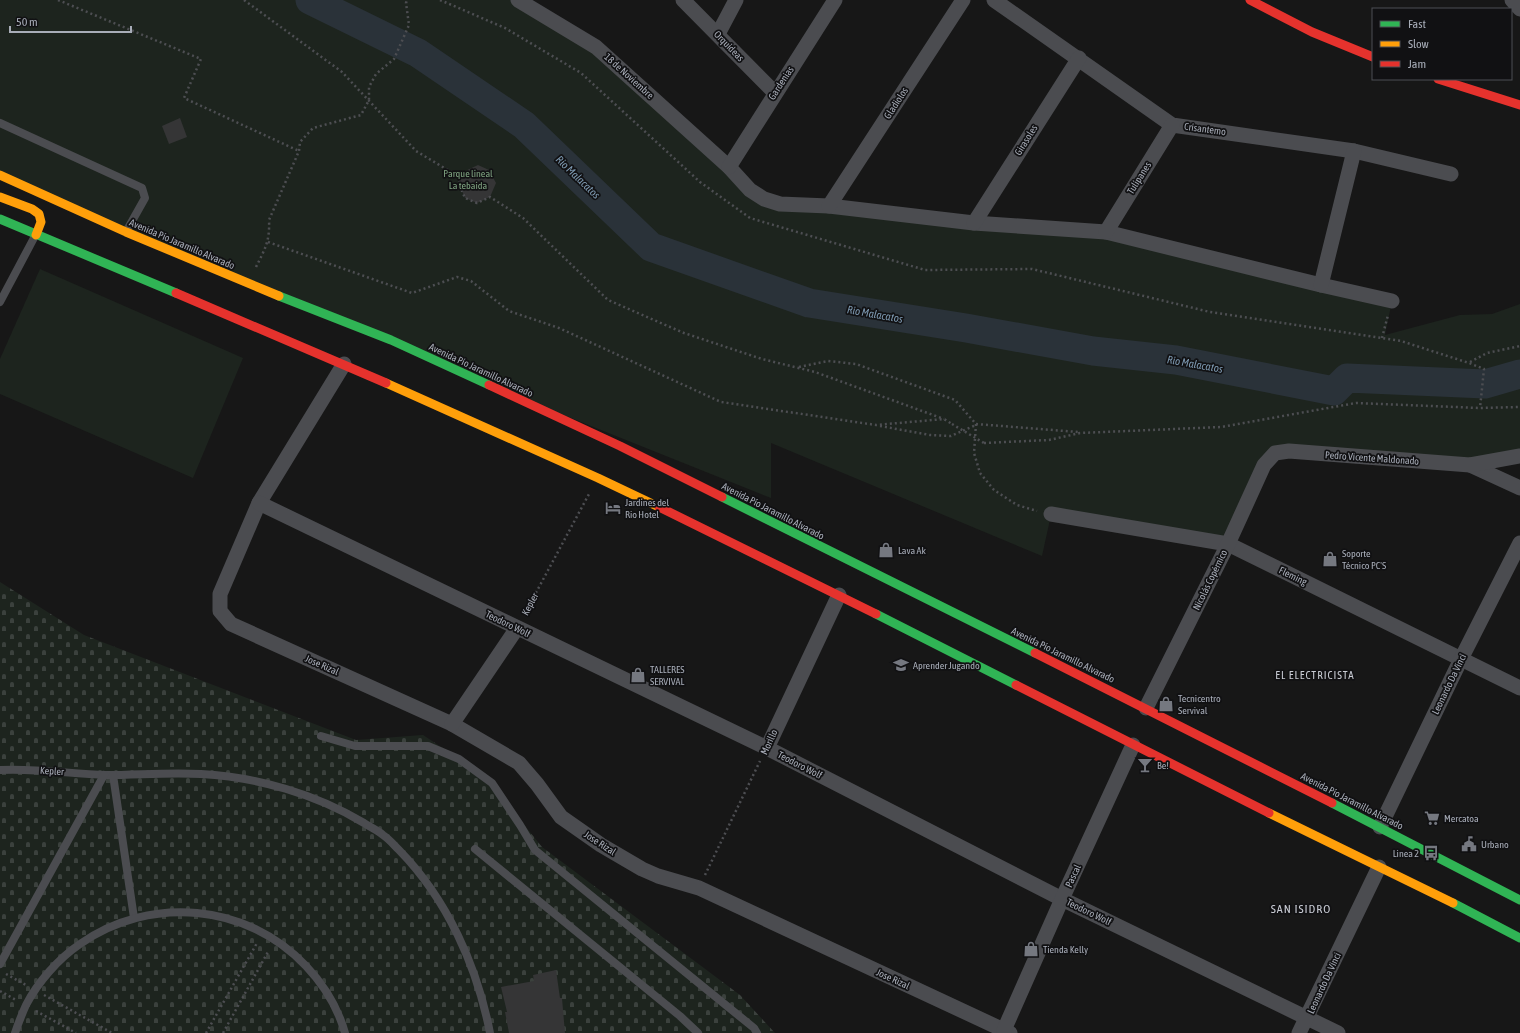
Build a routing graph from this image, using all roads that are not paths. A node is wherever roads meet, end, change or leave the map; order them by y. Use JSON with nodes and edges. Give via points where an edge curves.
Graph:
{"nodes":[{"id":1,"x":518,"y":0,"type":"edge"},
{"id":2,"x":683,"y":0,"type":"edge"},
{"id":3,"x":736,"y":0,"type":"edge"},
{"id":4,"x":835,"y":0,"type":"edge"},
{"id":5,"x":962,"y":0,"type":"edge"},
{"id":6,"x":994,"y":0,"type":"edge"},
{"id":7,"x":1250,"y":0,"type":"edge"},
{"id":8,"x":1512,"y":0,"type":"edge"},
{"id":9,"x":1520,"y":9,"type":"edge"},
{"id":10,"x":718,"y":34,"type":"junction"},
{"id":11,"x":1372,"y":57,"type":"edge"},
{"id":12,"x":1079,"y":58,"type":"junction"},
{"id":13,"x":1441,"y":80,"type":"edge"},
{"id":14,"x":775,"y":93,"type":"junction"},
{"id":15,"x":1520,"y":105,"type":"edge"},
{"id":16,"x":0,"y":123,"type":"edge"},
{"id":17,"x":1172,"y":125,"type":"junction"},
{"id":18,"x":1354,"y":151,"type":"junction"},
{"id":19,"x":729,"y":167,"type":"junction"},
{"id":20,"x":1451,"y":174,"type":"dead end"},
{"id":21,"x":0,"y":175,"type":"edge"},
{"id":22,"x":0,"y":197,"type":"edge"},
{"id":23,"x":829,"y":206,"type":"junction"},
{"id":24,"x":0,"y":219,"type":"edge"},
{"id":25,"x":974,"y":223,"type":"junction"},
{"id":26,"x":126,"y":232,"type":"junction"},
{"id":27,"x":1106,"y":232,"type":"junction"},
{"id":28,"x":36,"y":235,"type":"junction"},
{"id":29,"x":1321,"y":285,"type":"junction"},
{"id":30,"x":1392,"y":301,"type":"road end"},
{"id":31,"x":0,"y":302,"type":"edge"},
{"id":32,"x":344,"y":364,"type":"junction"},
{"id":33,"x":1275,"y":453,"type":"joint"},
{"id":34,"x":1520,"y":456,"type":"edge"},
{"id":35,"x":1470,"y":465,"type":"junction"},
{"id":36,"x":1520,"y":488,"type":"edge"},
{"id":37,"x":259,"y":503,"type":"junction"},
{"id":38,"x":1051,"y":514,"type":"road end"},
{"id":39,"x":1520,"y":543,"type":"edge"},
{"id":40,"x":1228,"y":544,"type":"junction"},
{"id":41,"x":839,"y":595,"type":"junction"},
{"id":42,"x":517,"y":628,"type":"junction"},
{"id":43,"x":1461,"y":659,"type":"junction"},
{"id":44,"x":1520,"y":688,"type":"edge"},
{"id":45,"x":1146,"y":708,"type":"junction"},
{"id":46,"x":452,"y":724,"type":"junction"},
{"id":47,"x":321,"y":736,"type":"dead end"},
{"id":48,"x":1133,"y":744,"type":"junction"},
{"id":49,"x":766,"y":748,"type":"junction"},
{"id":50,"x":0,"y":770,"type":"edge"},
{"id":51,"x":104,"y":775,"type":"junction"},
{"id":52,"x":114,"y":775,"type":"junction"},
{"id":53,"x":1380,"y":827,"type":"junction"},
{"id":54,"x":475,"y":849,"type":"dead end"},
{"id":55,"x":1379,"y":867,"type":"junction"},
{"id":56,"x":1062,"y":899,"type":"junction"},
{"id":57,"x":1520,"y":900,"type":"edge"},
{"id":58,"x":134,"y":918,"type":"junction"},
{"id":59,"x":1520,"y":938,"type":"edge"},
{"id":60,"x":0,"y":964,"type":"edge"},
{"id":61,"x":1307,"y":1018,"type":"junction"},
{"id":62,"x":1007,"y":1032,"type":"edge"},
{"id":63,"x":15,"y":1033,"type":"edge"},
{"id":64,"x":345,"y":1033,"type":"edge"},
{"id":65,"x":490,"y":1033,"type":"edge"},
{"id":66,"x":698,"y":1033,"type":"edge"},
{"id":67,"x":757,"y":1033,"type":"edge"},
{"id":68,"x":1300,"y":1033,"type":"edge"},
{"id":69,"x":1338,"y":1033,"type":"edge"}],
"edges":[{"from":1,"to":19,"type":"street","name":"18 de Noviembre","via":[[596,47]]},
{"from":2,"to":10,"type":"street","name":"Orquideas"},
{"from":3,"to":10,"type":"street"},
{"from":4,"to":14,"type":"street","name":"Gardenias"},
{"from":5,"to":23,"type":"street","name":"Gladiolos"},
{"from":6,"to":12,"type":"street","name":"Crisantemo"},
{"from":7,"to":11,"type":"main road","via":[[1312,32]]},
{"from":8,"to":9,"type":"street"},
{"from":10,"to":14,"type":"street","name":"Orquideas"},
{"from":12,"to":17,"type":"street","name":"Crisantemo"},
{"from":12,"to":25,"type":"street","name":"Girasoles"},
{"from":13,"to":15,"type":"main road"},
{"from":14,"to":19,"type":"street","name":"Gardenias"},
{"from":16,"to":26,"type":"lane","via":[[142,188],[145,198]]},
{"from":17,"to":18,"type":"street","name":"Crisantemo"},
{"from":17,"to":27,"type":"street","name":"Tulipanes"},
{"from":18,"to":20,"type":"street","name":"Crisantemo"},
{"from":18,"to":29,"type":"street"},
{"from":19,"to":23,"type":"street","name":"18 de Noviembre","via":[[750,190],[764,199],[780,204]]},
{"from":21,"to":26,"type":"main road","name":"Avenida Pío Jaramillo Alvarado"},
{"from":22,"to":28,"type":"main road","via":[[39,214],[41,222]]},
{"from":23,"to":25,"type":"street","name":"18 de Noviembre"},
{"from":24,"to":28,"type":"main road"},
{"from":25,"to":27,"type":"street","name":"18 de Noviembre"},
{"from":26,"to":45,"type":"main road","name":"Avenida Pío Jaramillo Alvarado","via":[[248,284],[391,340],[620,446]]},
{"from":27,"to":29,"type":"street","name":"18 de Noviembre"},
{"from":28,"to":31,"type":"lane"},
{"from":28,"to":32,"type":"main road"},
{"from":29,"to":30,"type":"street","name":"18 de Noviembre"},
{"from":32,"to":37,"type":"street"},
{"from":32,"to":41,"type":"main road","via":[[598,478]]},
{"from":33,"to":35,"type":"street","name":"Pedro Vicente Maldonado","via":[[1289,451]]},
{"from":33,"to":40,"type":"street","name":"Nicolás Copérnico","via":[[1264,465]]},
{"from":34,"to":35,"type":"street"},
{"from":35,"to":36,"type":"street"},
{"from":37,"to":42,"type":"street","name":"Teodoro Wolf"},
{"from":37,"to":46,"type":"street","name":"Jose Rizal","via":[[220,594],[220,611],[231,624]]},
{"from":38,"to":40,"type":"street","name":"Fleming"},
{"from":39,"to":43,"type":"street","name":"Leonardo Da Vinci"},
{"from":40,"to":43,"type":"street","name":"Fleming"},
{"from":40,"to":45,"type":"street","name":"Nicolás Copérnico"},
{"from":41,"to":48,"type":"main road"},
{"from":41,"to":49,"type":"street","name":"Morillo"},
{"from":42,"to":46,"type":"street"},
{"from":42,"to":49,"type":"street","name":"Teodoro Wolf"},
{"from":43,"to":44,"type":"street","name":"Fleming"},
{"from":43,"to":53,"type":"street","name":"Leonardo Da Vinci"},
{"from":45,"to":53,"type":"main road","name":"Avenida Pío Jaramillo Alvarado"},
{"from":46,"to":62,"type":"street","name":"Jose Rizal","via":[[519,763],[561,817],[642,869],[699,888]]},
{"from":47,"to":67,"type":"lane","via":[[355,746],[428,746],[460,759],[492,783],[535,850]]},
{"from":48,"to":55,"type":"main road"},
{"from":48,"to":56,"type":"street","name":"Pascal"},
{"from":49,"to":56,"type":"street","name":"Teodoro Wolf"},
{"from":50,"to":51,"type":"lane","name":"Kepler","via":[[23,769]]},
{"from":51,"to":52,"type":"lane","name":"Kepler"},
{"from":51,"to":60,"type":"lane"},
{"from":52,"to":58,"type":"lane"},
{"from":52,"to":65,"type":"lane","name":"Kepler","via":[[200,774],[269,784],[308,796],[345,812],[383,835],[416,868],[464,948]]},
{"from":53,"to":57,"type":"main road","name":"Avenida Pío Jaramillo Alvarado"},
{"from":54,"to":66,"type":"lane"},
{"from":55,"to":59,"type":"main road"},
{"from":55,"to":61,"type":"street","name":"Leonardo Da Vinci"},
{"from":56,"to":61,"type":"street","name":"Teodoro Wolf"},
{"from":56,"to":62,"type":"street","name":"Pascal"},
{"from":58,"to":63,"type":"lane","via":[[105,929],[79,944],[56,964],[35,990]]},
{"from":58,"to":64,"type":"lane","via":[[160,913],[213,914],[263,932],[297,956],[316,976],[332,999]]},
{"from":61,"to":68,"type":"street","name":"Leonardo Da Vinci"},
{"from":61,"to":69,"type":"street","name":"Teodoro Wolf"}]}
